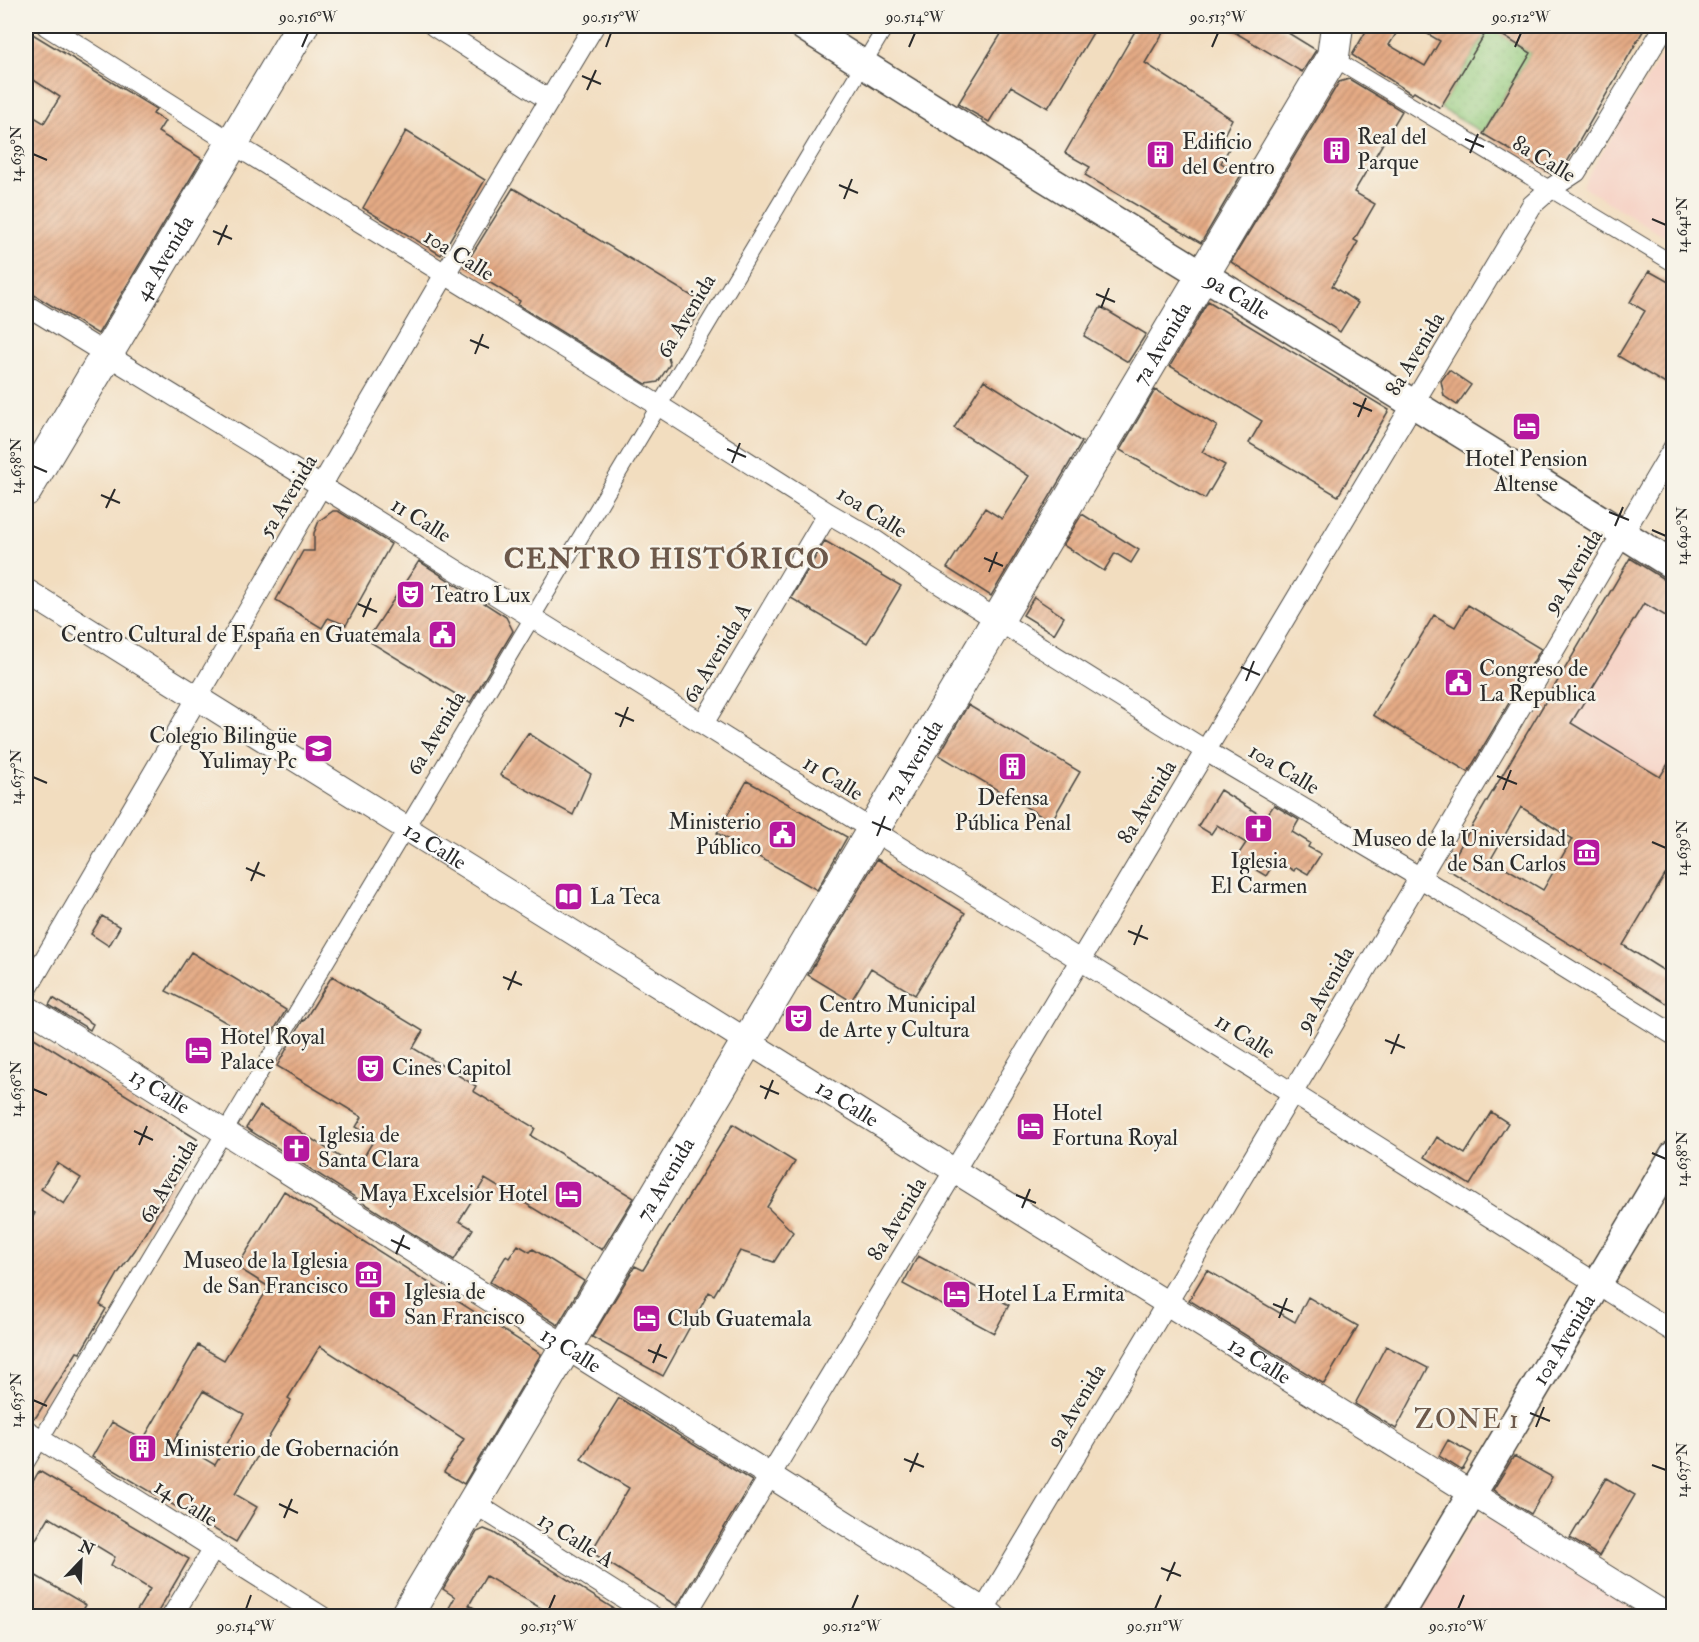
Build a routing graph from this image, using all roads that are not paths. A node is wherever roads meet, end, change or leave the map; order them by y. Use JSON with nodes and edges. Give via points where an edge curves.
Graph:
{"nodes":[{"id":1,"x":47,"y":26,"type":"edge"},
{"id":2,"x":302,"y":26,"type":"edge"},
{"id":3,"x":434,"y":26,"type":"edge"},
{"id":4,"x":594,"y":26,"type":"edge"},
{"id":5,"x":803,"y":26,"type":"edge"},
{"id":6,"x":886,"y":26,"type":"edge"},
{"id":7,"x":1665,"y":26,"type":"edge"},
{"id":8,"x":1335,"y":38,"type":"edge"},
{"id":9,"x":863,"y":64,"type":"junction"},
{"id":10,"x":549,"y":100,"type":"junction"},
{"id":11,"x":232,"y":143,"type":"junction"},
{"id":12,"x":1550,"y":189,"type":"junction"},
{"id":13,"x":1674,"y":264,"type":"edge"},
{"id":14,"x":445,"y":274,"type":"junction"},
{"id":15,"x":1203,"y":274,"type":"junction"},
{"id":16,"x":26,"y":305,"type":"edge"},
{"id":17,"x":106,"y":354,"type":"junction"},
{"id":18,"x":1414,"y":403,"type":"junction"},
{"id":19,"x":658,"y":405,"type":"junction"},
{"id":20,"x":1674,"y":447,"type":"edge"},
{"id":21,"x":321,"y":486,"type":"junction"},
{"id":22,"x":26,"y":490,"type":"edge"},
{"id":23,"x":828,"y":513,"type":"junction"},
{"id":24,"x":1623,"y":534,"type":"junction"},
{"id":25,"x":1674,"y":566,"type":"edge"},
{"id":26,"x":26,"y":591,"type":"edge"},
{"id":27,"x":531,"y":618,"type":"junction"},
{"id":28,"x":998,"y":620,"type":"junction"},
{"id":29,"x":196,"y":698,"type":"junction"},
{"id":30,"x":703,"y":724,"type":"junction"},
{"id":31,"x":1206,"y":751,"type":"junction"},
{"id":32,"x":405,"y":828,"type":"junction"},
{"id":33,"x":873,"y":831,"type":"junction"},
{"id":34,"x":1419,"y":877,"type":"junction"},
{"id":35,"x":1079,"y":960,"type":"junction"},
{"id":36,"x":26,"y":991,"type":"edge"},
{"id":37,"x":26,"y":1007,"type":"edge"},
{"id":38,"x":1674,"y":1035,"type":"edge"},
{"id":39,"x":747,"y":1042,"type":"junction"},
{"id":40,"x":1292,"y":1093,"type":"junction"},
{"id":41,"x":224,"y":1132,"type":"junction"},
{"id":42,"x":1674,"y":1155,"type":"edge"},
{"id":43,"x":954,"y":1171,"type":"junction"},
{"id":44,"x":1598,"y":1284,"type":"junction"},
{"id":45,"x":1166,"y":1303,"type":"junction"},
{"id":46,"x":1674,"y":1332,"type":"edge"},
{"id":47,"x":566,"y":1348,"type":"junction"},
{"id":48,"x":33,"y":1434,"type":"edge"},
{"id":49,"x":26,"y":1464,"type":"edge"},
{"id":50,"x":770,"y":1476,"type":"junction"},
{"id":51,"x":1471,"y":1494,"type":"junction"},
{"id":52,"x":474,"y":1503,"type":"junction"},
{"id":53,"x":214,"y":1548,"type":"junction"},
{"id":54,"x":986,"y":1615,"type":"edge"},
{"id":55,"x":172,"y":1617,"type":"edge"},
{"id":56,"x":321,"y":1617,"type":"edge"},
{"id":57,"x":406,"y":1617,"type":"edge"},
{"id":58,"x":652,"y":1617,"type":"edge"},
{"id":59,"x":685,"y":1617,"type":"edge"},
{"id":60,"x":1399,"y":1617,"type":"edge"},
{"id":61,"x":1668,"y":1617,"type":"edge"}],
"edges":[{"from":1,"to":11,"type":"street","name":"10a Calle"},
{"from":2,"to":11,"type":"main road","name":"4a Avenida"},
{"from":3,"to":10,"type":"street"},
{"from":4,"to":10,"type":"street","name":"5a Avenida"},
{"from":5,"to":9,"type":"main road","name":"9a Calle"},
{"from":6,"to":9,"type":"street","name":"6a Avenida"},
{"from":7,"to":12,"type":"street","name":"8a Avenida","via":[[1576,172]]},
{"from":8,"to":12,"type":"street","name":"8a Calle","via":[[1343,64]]},
{"from":8,"to":15,"type":"main road","name":"7a Avenida","via":[[1333,56]]},
{"from":9,"to":15,"type":"main road","name":"9a Calle"},
{"from":9,"to":19,"type":"street","name":"6a Avenida"},
{"from":10,"to":14,"type":"street","name":"5a Avenida"},
{"from":11,"to":14,"type":"street","name":"10a Calle"},
{"from":11,"to":17,"type":"main road","name":"4a Avenida"},
{"from":12,"to":13,"type":"street","name":"8a Calle"},
{"from":12,"to":18,"type":"street","name":"8a Avenida","via":[[1532,205]]},
{"from":14,"to":19,"type":"street","name":"10a Calle"},
{"from":14,"to":21,"type":"street","name":"5a Avenida"},
{"from":15,"to":18,"type":"main road","name":"9a Calle"},
{"from":15,"to":28,"type":"main road","name":"7a Avenida"},
{"from":16,"to":17,"type":"street","name":"11 Calle"},
{"from":17,"to":21,"type":"street","name":"11 Calle"},
{"from":17,"to":22,"type":"main road","name":"4a Avenida"},
{"from":18,"to":24,"type":"main road","name":"9a Calle"},
{"from":18,"to":31,"type":"street","name":"8a Avenida"},
{"from":19,"to":23,"type":"street","name":"10a Calle"},
{"from":19,"to":27,"type":"street","name":"6a Avenida"},
{"from":20,"to":24,"type":"street","name":"9a Avenida"},
{"from":21,"to":27,"type":"street","name":"11 Calle"},
{"from":21,"to":29,"type":"street","name":"5a Avenida"},
{"from":23,"to":28,"type":"street","name":"10a Calle"},
{"from":23,"to":30,"type":"street","name":"6a Avenida A"},
{"from":24,"to":25,"type":"main road","name":"9a Calle"},
{"from":24,"to":34,"type":"street","name":"9a Avenida"},
{"from":26,"to":29,"type":"street","name":"12 Calle"},
{"from":27,"to":30,"type":"street","name":"11 Calle"},
{"from":27,"to":32,"type":"street","name":"6a Avenida"},
{"from":28,"to":31,"type":"street","name":"10a Calle"},
{"from":28,"to":33,"type":"main road","name":"7a Avenida"},
{"from":29,"to":32,"type":"street","name":"12 Calle"},
{"from":29,"to":36,"type":"street","name":"5a Avenida"},
{"from":30,"to":33,"type":"street","name":"11 Calle"},
{"from":31,"to":34,"type":"street","name":"10a Calle"},
{"from":31,"to":35,"type":"street","name":"8a Avenida"},
{"from":32,"to":39,"type":"street","name":"12 Calle"},
{"from":32,"to":41,"type":"street","name":"6a Avenida"},
{"from":33,"to":35,"type":"street","name":"11 Calle"},
{"from":33,"to":39,"type":"main road","name":"7a Avenida"},
{"from":34,"to":38,"type":"street","name":"10a Calle"},
{"from":34,"to":40,"type":"street","name":"9a Avenida"},
{"from":35,"to":40,"type":"street","name":"11 Calle"},
{"from":35,"to":43,"type":"street","name":"8a Avenida"},
{"from":37,"to":41,"type":"street","name":"13 Calle"},
{"from":39,"to":43,"type":"street","name":"12 Calle"},
{"from":39,"to":47,"type":"main road","name":"7a Avenida"},
{"from":40,"to":44,"type":"street","name":"11 Calle"},
{"from":40,"to":45,"type":"street","name":"9a Avenida"},
{"from":41,"to":47,"type":"street","name":"13 Calle"},
{"from":41,"to":48,"type":"street","name":"6a Avenida"},
{"from":42,"to":44,"type":"main road","name":"10a Avenida"},
{"from":43,"to":45,"type":"street","name":"12 Calle"},
{"from":43,"to":50,"type":"street","name":"8a Avenida"},
{"from":44,"to":46,"type":"street","name":"11 Calle"},
{"from":44,"to":51,"type":"main road","name":"10a Avenida"},
{"from":45,"to":51,"type":"street","name":"12 Calle"},
{"from":45,"to":54,"type":"street","name":"9a Avenida"},
{"from":47,"to":50,"type":"street","name":"13 Calle"},
{"from":47,"to":52,"type":"main road","name":"7a Avenida"},
{"from":48,"to":49,"type":"street","name":"6a Avenida"},
{"from":48,"to":53,"type":"street","name":"14 Calle"},
{"from":50,"to":54,"type":"street","name":"13 Calle"},
{"from":50,"to":59,"type":"street","name":"8a Avenida"},
{"from":51,"to":60,"type":"main road","name":"10a Avenida"},
{"from":51,"to":61,"type":"street","name":"12 Calle"},
{"from":52,"to":57,"type":"main road","name":"7a Avenida"},
{"from":52,"to":58,"type":"street","name":"13 Calle A"},
{"from":53,"to":55,"type":"street"},
{"from":53,"to":56,"type":"street","name":"14 Calle"}]}
